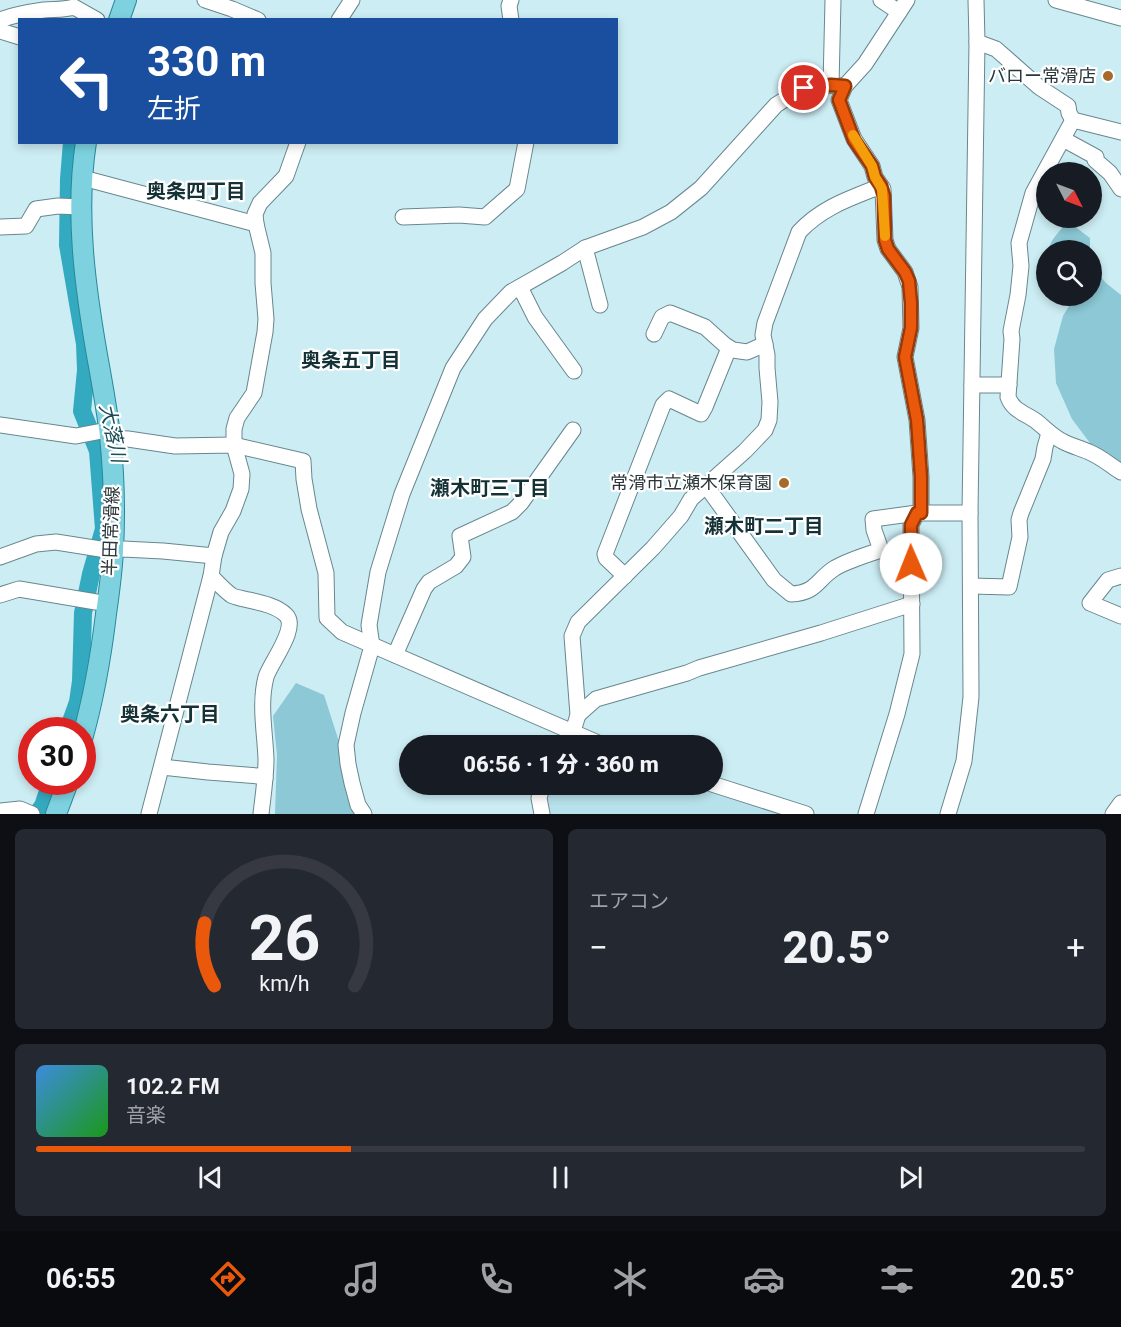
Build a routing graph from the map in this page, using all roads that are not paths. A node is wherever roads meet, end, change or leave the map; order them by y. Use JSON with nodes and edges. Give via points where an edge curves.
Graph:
{"nodes":[{"id":1,"x":126,"y":0,"type":"edge"},
{"id":2,"x":205,"y":0,"type":"edge"},
{"id":3,"x":352,"y":0,"type":"edge"},
{"id":4,"x":511,"y":0,"type":"edge"},
{"id":5,"x":833,"y":0,"type":"edge"},
{"id":6,"x":881,"y":0,"type":"edge"},
{"id":7,"x":976,"y":0,"type":"edge"},
{"id":8,"x":1056,"y":0,"type":"edge"},
{"id":9,"x":79,"y":5,"type":"edge"},
{"id":10,"x":904,"y":6,"type":"edge"},
{"id":11,"x":95,"y":18,"type":"edge"},
{"id":12,"x":120,"y":18,"type":"edge"},
{"id":13,"x":253,"y":18,"type":"edge"},
{"id":14,"x":340,"y":18,"type":"edge"},
{"id":15,"x":511,"y":18,"type":"edge"},
{"id":16,"x":1121,"y":18,"type":"edge"},
{"id":17,"x":0,"y":20,"type":"edge"},
{"id":18,"x":0,"y":31,"type":"edge"},
{"id":19,"x":18,"y":36,"type":"edge"},
{"id":20,"x":977,"y":42,"type":"junction"},
{"id":21,"x":838,"y":86,"type":"junction"},
{"id":22,"x":1073,"y":120,"type":"junction"},
{"id":23,"x":1121,"y":132,"type":"edge"},
{"id":24,"x":1063,"y":139,"type":"junction"},
{"id":25,"x":86,"y":144,"type":"edge"},
{"id":26,"x":297,"y":144,"type":"edge"},
{"id":27,"x":525,"y":144,"type":"edge"},
{"id":28,"x":82,"y":178,"type":"junction"},
{"id":29,"x":881,"y":186,"type":"junction"},
{"id":30,"x":1121,"y":189,"type":"edge"},
{"id":31,"x":70,"y":207,"type":"junction"},
{"id":32,"x":403,"y":217,"type":"dead end"},
{"id":33,"x":256,"y":224,"type":"junction"},
{"id":34,"x":0,"y":227,"type":"edge"},
{"id":35,"x":585,"y":248,"type":"junction"},
{"id":36,"x":520,"y":287,"type":"junction"},
{"id":37,"x":600,"y":305,"type":"dead end"},
{"id":38,"x":654,"y":334,"type":"dead end"},
{"id":39,"x":765,"y":345,"type":"junction"},
{"id":40,"x":729,"y":348,"type":"junction"},
{"id":41,"x":574,"y":371,"type":"dead end"},
{"id":42,"x":1009,"y":385,"type":"junction"},
{"id":43,"x":972,"y":386,"type":"junction"},
{"id":44,"x":0,"y":425,"type":"edge"},
{"id":45,"x":573,"y":430,"type":"dead end"},
{"id":46,"x":1049,"y":433,"type":"junction"},
{"id":47,"x":98,"y":434,"type":"junction"},
{"id":48,"x":234,"y":445,"type":"junction"},
{"id":49,"x":1121,"y":472,"type":"edge"},
{"id":50,"x":707,"y":487,"type":"junction"},
{"id":51,"x":919,"y":513,"type":"junction"},
{"id":52,"x":970,"y":513,"type":"junction"},
{"id":53,"x":102,"y":549,"type":"junction"},
{"id":54,"x":214,"y":556,"type":"junction"},
{"id":55,"x":0,"y":557,"type":"edge"},
{"id":56,"x":211,"y":576,"type":"junction"},
{"id":57,"x":625,"y":576,"type":"junction"},
{"id":58,"x":1121,"y":576,"type":"edge"},
{"id":59,"x":972,"y":586,"type":"junction"},
{"id":60,"x":0,"y":595,"type":"edge"},
{"id":61,"x":95,"y":602,"type":"junction"},
{"id":62,"x":912,"y":604,"type":"junction"},
{"id":63,"x":1121,"y":615,"type":"edge"},
{"id":64,"x":372,"y":645,"type":"junction"},
{"id":65,"x":395,"y":655,"type":"junction"},
{"id":66,"x":578,"y":715,"type":"junction"},
{"id":67,"x":88,"y":717,"type":"edge"},
{"id":68,"x":573,"y":731,"type":"junction"},
{"id":69,"x":570,"y":735,"type":"edge"},
{"id":70,"x":582,"y":735,"type":"edge"},
{"id":71,"x":162,"y":767,"type":"junction"},
{"id":72,"x":266,"y":778,"type":"junction"},
{"id":73,"x":723,"y":788,"type":"edge"},
{"id":74,"x":63,"y":795,"type":"edge"},
{"id":75,"x":539,"y":795,"type":"edge"},
{"id":76,"x":1121,"y":803,"type":"edge"},
{"id":77,"x":0,"y":811,"type":"edge"},
{"id":78,"x":29,"y":812,"type":"edge"},
{"id":79,"x":56,"y":814,"type":"edge"},
{"id":80,"x":149,"y":814,"type":"edge"},
{"id":81,"x":261,"y":814,"type":"edge"},
{"id":82,"x":364,"y":814,"type":"edge"},
{"id":83,"x":542,"y":814,"type":"edge"},
{"id":84,"x":806,"y":814,"type":"edge"},
{"id":85,"x":866,"y":814,"type":"edge"},
{"id":86,"x":948,"y":814,"type":"edge"},
{"id":87,"x":1113,"y":814,"type":"edge"}],
"edges":[{"from":1,"to":12,"type":"main road"},
{"from":2,"to":13,"type":"street"},
{"from":3,"to":14,"type":"street"},
{"from":4,"to":15,"type":"street"},
{"from":5,"to":21,"type":"street"},
{"from":6,"to":10,"type":"street"},
{"from":7,"to":20,"type":"street"},
{"from":8,"to":16,"type":"street"},
{"from":9,"to":11,"type":"street"},
{"from":9,"to":17,"type":"street"},
{"from":10,"to":21,"type":"street","via":[[865,64]]},
{"from":18,"to":19,"type":"street"},
{"from":20,"to":22,"type":"street","via":[[996,49],[1039,87],[1068,106]]},
{"from":20,"to":43,"type":"street"},
{"from":21,"to":29,"type":"street","via":[[839,100],[854,140]]},
{"from":21,"to":35,"type":"street","via":[[804,88],[790,95],[776,105],[701,188],[671,212],[643,227]]},
{"from":22,"to":23,"type":"street"},
{"from":22,"to":24,"type":"street"},
{"from":24,"to":30,"type":"street","via":[[1096,157]]},
{"from":24,"to":42,"type":"street","via":[[1033,193],[1019,243],[1021,266],[1011,331]]},
{"from":25,"to":28,"type":"main road","name":"半田常滑線"},
{"from":26,"to":33,"type":"street","via":[[286,176],[260,203]]},
{"from":27,"to":32,"type":"street","via":[[517,189],[485,217]]},
{"from":28,"to":31,"type":"main road","name":"半田常滑線"},
{"from":28,"to":33,"type":"street"},
{"from":29,"to":39,"type":"street","via":[[837,203],[800,232],[765,323]]},
{"from":29,"to":51,"type":"street","via":[[885,240],[910,287],[911,328],[905,357],[917,420]]},
{"from":31,"to":34,"type":"street","via":[[36,209],[26,226]]},
{"from":31,"to":47,"type":"main road","name":"半田常滑線","via":[[85,265],[106,398]]},
{"from":33,"to":48,"type":"street","via":[[263,253],[265,333],[256,386],[237,418]]},
{"from":35,"to":36,"type":"street"},
{"from":35,"to":37,"type":"street"},
{"from":36,"to":41,"type":"street","via":[[535,317]]},
{"from":36,"to":64,"type":"street","via":[[485,319],[453,368],[402,494],[378,572],[369,625]]},
{"from":38,"to":40,"type":"street","via":[[662,317],[670,313],[705,327]]},
{"from":39,"to":40,"type":"street","via":[[747,352]]},
{"from":39,"to":50,"type":"street","via":[[770,402],[767,425]]},
{"from":40,"to":57,"type":"street","via":[[701,414],[669,399],[663,405],[605,554]]},
{"from":42,"to":43,"type":"street"},
{"from":42,"to":46,"type":"street","via":[[1011,404]]},
{"from":43,"to":52,"type":"street"},
{"from":44,"to":47,"type":"street","via":[[76,436]]},
{"from":45,"to":65,"type":"street","via":[[512,512],[460,536],[463,557],[424,589]]},
{"from":46,"to":49,"type":"street"},
{"from":46,"to":59,"type":"street","via":[[1019,520],[1020,537],[1009,587]]},
{"from":47,"to":48,"type":"street","via":[[175,446]]},
{"from":47,"to":53,"type":"main road","name":"半田常滑線","via":[[114,494]]},
{"from":48,"to":54,"type":"street","via":[[242,474],[241,489]]},
{"from":48,"to":64,"type":"street","via":[[303,461],[309,509],[327,573],[327,618],[342,632]]},
{"from":50,"to":51,"type":"street","via":[[774,580],[791,594],[803,594],[837,567],[881,550],[873,519]]},
{"from":50,"to":57,"type":"street"},
{"from":51,"to":52,"type":"street"},
{"from":51,"to":62,"type":"street","via":[[911,525]]},
{"from":52,"to":59,"type":"street"},
{"from":53,"to":54,"type":"street"},
{"from":53,"to":55,"type":"street","via":[[56,542],[36,544]]},
{"from":53,"to":61,"type":"main road","name":"半田常滑線"},
{"from":54,"to":56,"type":"street"},
{"from":56,"to":71,"type":"street"},
{"from":56,"to":72,"type":"street","via":[[231,596],[269,606],[288,616],[289,630],[266,678],[262,714]]},
{"from":57,"to":66,"type":"street","via":[[578,622],[573,636]]},
{"from":58,"to":63,"type":"street","via":[[1108,580],[1090,603]]},
{"from":59,"to":86,"type":"street","via":[[967,739]]},
{"from":60,"to":61,"type":"street","via":[[19,589]]},
{"from":61,"to":67,"type":"main road","name":"半田常滑線","via":[[96,684]]},
{"from":62,"to":66,"type":"street","via":[[596,699]]},
{"from":62,"to":85,"type":"street","via":[[912,654]]},
{"from":64,"to":65,"type":"street"},
{"from":64,"to":82,"type":"street","via":[[346,745],[352,783]]},
{"from":65,"to":68,"type":"street"},
{"from":66,"to":68,"type":"street"},
{"from":68,"to":69,"type":"street"},
{"from":68,"to":70,"type":"street"},
{"from":71,"to":72,"type":"street"},
{"from":71,"to":80,"type":"street"},
{"from":72,"to":81,"type":"street"},
{"from":73,"to":84,"type":"street"},
{"from":74,"to":79,"type":"main road"},
{"from":75,"to":83,"type":"street"},
{"from":76,"to":87,"type":"street"},
{"from":77,"to":78,"type":"street"}]}
